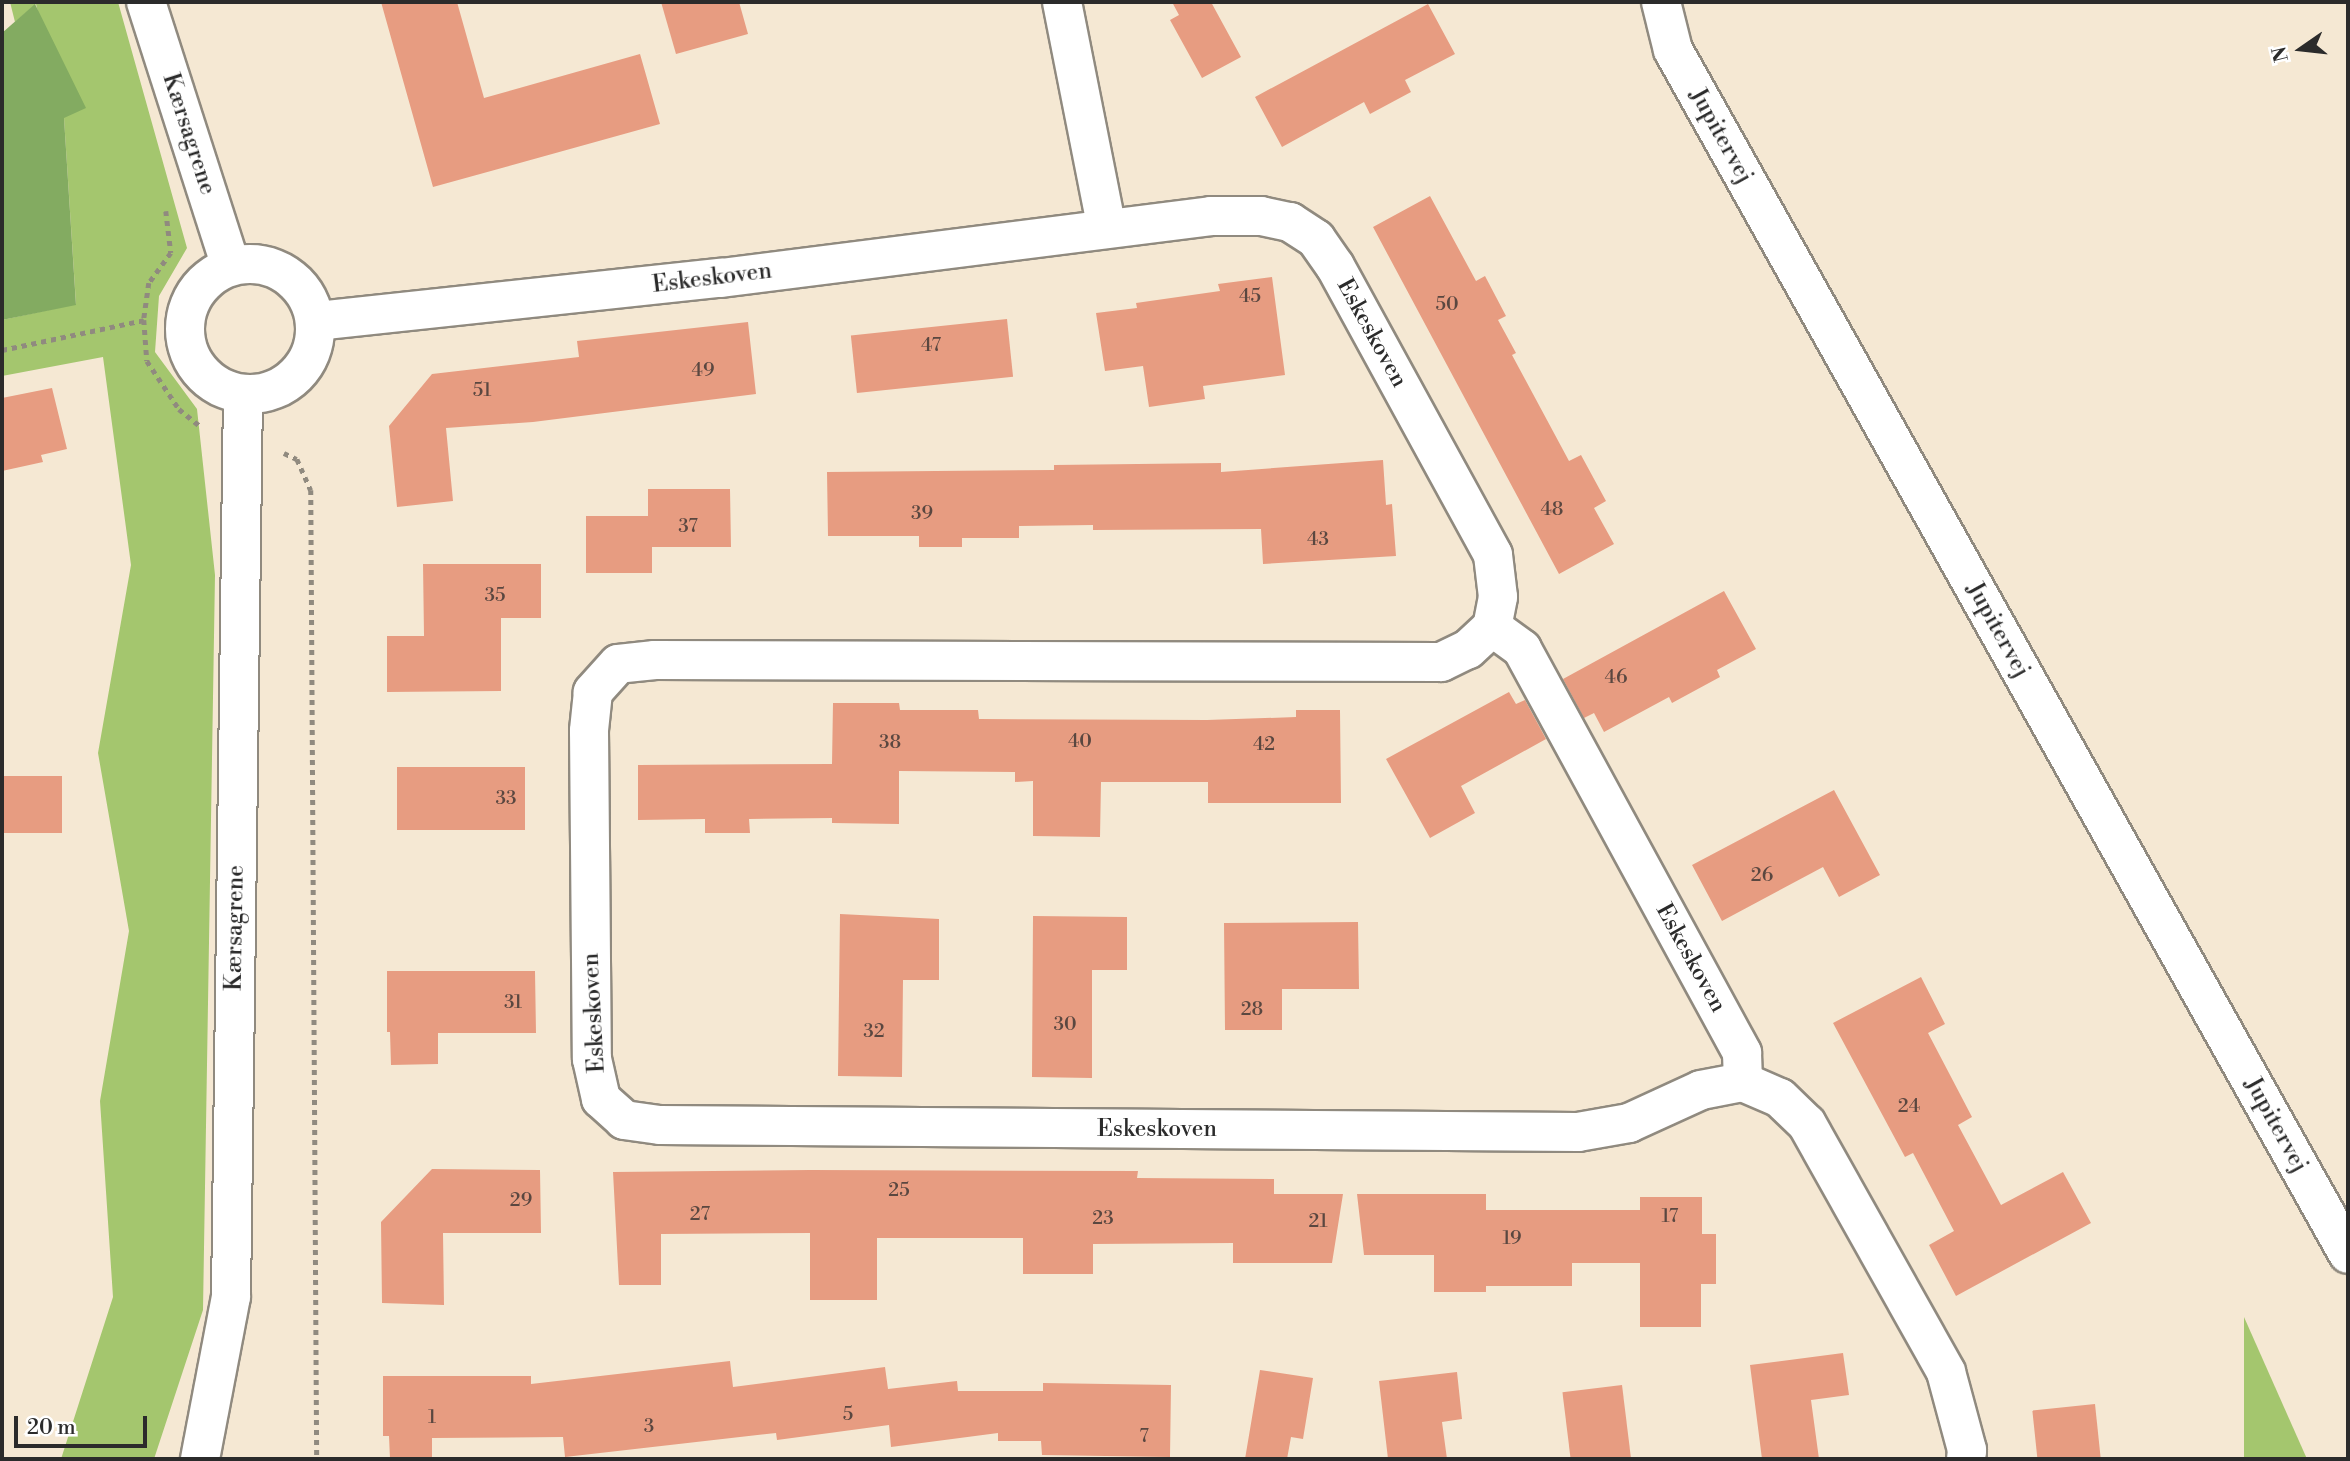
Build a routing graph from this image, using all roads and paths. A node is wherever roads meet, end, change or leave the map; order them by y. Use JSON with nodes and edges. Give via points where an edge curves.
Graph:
{"nodes":[{"id":1,"x":146,"y":2,"type":"edge"},
{"id":2,"x":1062,"y":2,"type":"edge"},
{"id":3,"x":1661,"y":2,"type":"edge"},
{"id":4,"x":1107,"y":229,"type":"junction"},
{"id":5,"x":231,"y":266,"type":"junction"},
{"id":6,"x":144,"y":320,"type":"dead end"},
{"id":7,"x":316,"y":321,"type":"junction"},
{"id":8,"x":2,"y":350,"type":"edge"},
{"id":9,"x":243,"y":394,"type":"junction"},
{"id":10,"x":1492,"y":627,"type":"junction"},
{"id":11,"x":1743,"y":1082,"type":"junction"},
{"id":12,"x":2348,"y":1254,"type":"edge"},
{"id":13,"x":201,"y":1459,"type":"edge"},
{"id":14,"x":1966,"y":1459,"type":"edge"}],
"edges":[{"from":1,"to":5,"type":"street","name":"Kærsagrene"},
{"from":2,"to":4,"type":"street"},
{"from":3,"to":12,"type":"street","name":"Jupitervej","via":[[1673,50]]},
{"from":4,"to":7,"type":"street","name":"Eskeskoven","via":[[721,278]]},
{"from":4,"to":10,"type":"street","name":"Eskeskoven","via":[[1211,216],[1261,216],[1290,222],[1316,239],[1493,555],[1498,597]]},
{"from":5,"to":7,"type":"street","via":[[254,263],[277,268],[296,281],[310,299]]},
{"from":5,"to":9,"type":"street","via":[[213,274],[199,288],[188,305],[184,325],[194,363],[224,389]]},
{"from":6,"to":8,"type":"path"},
{"from":7,"to":9,"type":"street","via":[[314,345],[305,366],[288,383],[267,393]]},
{"from":9,"to":13,"type":"street","name":"Kærsagrene","via":[[231,1297]]},
{"from":10,"to":11,"type":"street","name":"Eskeskoven","via":[[1522,649],[1529,661],[1742,1053]]},
{"from":10,"to":11,"type":"street","name":"Eskeskoven","via":[[1459,654],[1441,662],[1414,664],[669,660],[618,664],[593,692],[589,731],[592,1059],[601,1099],[624,1120],[660,1125],[1578,1132],[1629,1123],[1701,1090]]},
{"from":11,"to":14,"type":"street","via":[[1780,1098],[1807,1124],[1946,1372]]}]}
